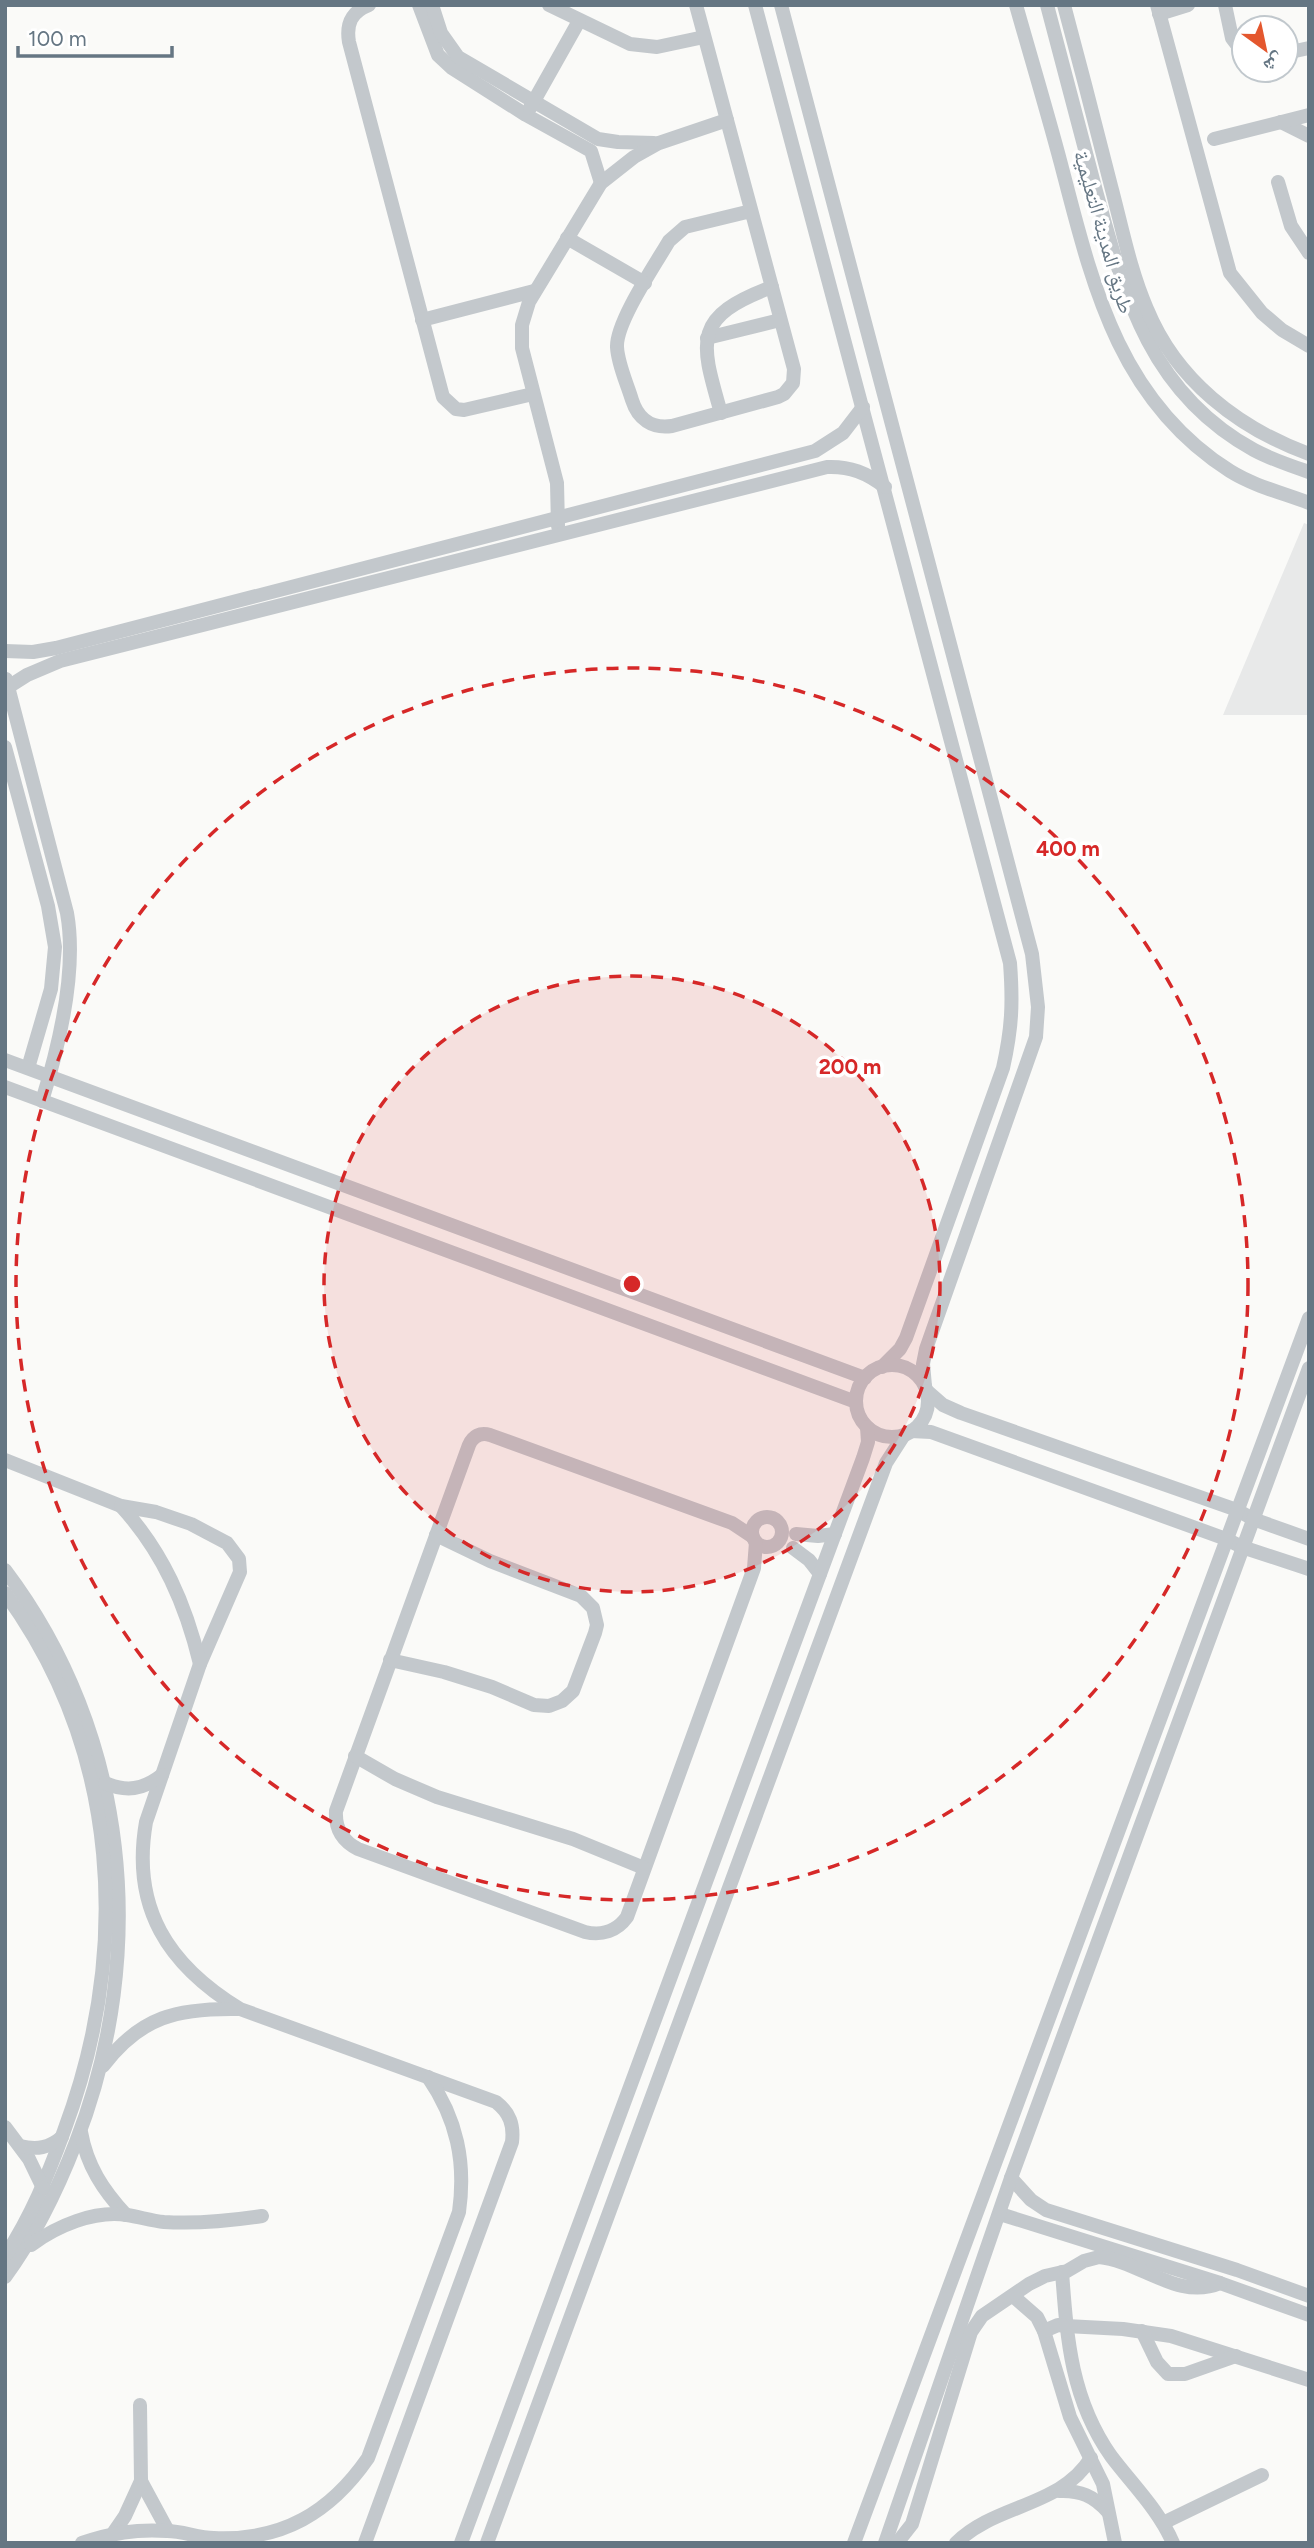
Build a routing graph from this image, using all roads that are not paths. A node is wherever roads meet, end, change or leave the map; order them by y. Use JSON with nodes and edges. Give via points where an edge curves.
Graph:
{"nodes":[{"id":1,"x":369,"y":5,"type":"edge"},
{"id":2,"x":419,"y":5,"type":"edge"},
{"id":3,"x":432,"y":5,"type":"edge"},
{"id":4,"x":549,"y":5,"type":"edge"},
{"id":5,"x":696,"y":5,"type":"edge"},
{"id":6,"x":755,"y":5,"type":"edge"},
{"id":7,"x":781,"y":5,"type":"edge"},
{"id":8,"x":1016,"y":5,"type":"edge"},
{"id":9,"x":1047,"y":5,"type":"edge"},
{"id":10,"x":1064,"y":5,"type":"edge"},
{"id":11,"x":1188,"y":5,"type":"edge"},
{"id":12,"x":1225,"y":5,"type":"edge"},
{"id":13,"x":1158,"y":9,"type":"edge"},
{"id":14,"x":579,"y":21,"type":"junction"},
{"id":15,"x":1230,"y":24,"type":"edge"},
{"id":16,"x":704,"y":37,"type":"junction"},
{"id":17,"x":534,"y":102,"type":"junction"},
{"id":18,"x":526,"y":115,"type":"junction"},
{"id":19,"x":1309,"y":116,"type":"edge"},
{"id":20,"x":727,"y":120,"type":"junction"},
{"id":21,"x":1281,"y":122,"type":"junction"},
{"id":22,"x":1309,"y":136,"type":"edge"},
{"id":23,"x":1214,"y":139,"type":"dead end"},
{"id":24,"x":659,"y":143,"type":"junction"},
{"id":25,"x":1278,"y":182,"type":"dead end"},
{"id":26,"x":601,"y":183,"type":"junction"},
{"id":27,"x":751,"y":211,"type":"junction"},
{"id":28,"x":567,"y":239,"type":"junction"},
{"id":29,"x":1309,"y":253,"type":"edge"},
{"id":30,"x":645,"y":284,"type":"junction"},
{"id":31,"x":772,"y":287,"type":"junction"},
{"id":32,"x":534,"y":291,"type":"junction"},
{"id":33,"x":422,"y":320,"type":"junction"},
{"id":34,"x":780,"y":320,"type":"junction"},
{"id":35,"x":708,"y":338,"type":"junction"},
{"id":36,"x":1309,"y":346,"type":"edge"},
{"id":37,"x":533,"y":394,"type":"junction"},
{"id":38,"x":863,"y":407,"type":"junction"},
{"id":39,"x":721,"y":413,"type":"junction"},
{"id":40,"x":1309,"y":454,"type":"edge"},
{"id":41,"x":1309,"y":472,"type":"edge"},
{"id":42,"x":557,"y":483,"type":"junction"},
{"id":43,"x":885,"y":487,"type":"junction"},
{"id":44,"x":1309,"y":503,"type":"edge"},
{"id":45,"x":575,"y":514,"type":"junction"},
{"id":46,"x":557,"y":518,"type":"junction"},
{"id":47,"x":578,"y":530,"type":"junction"},
{"id":48,"x":559,"y":535,"type":"junction"},
{"id":49,"x":5,"y":651,"type":"edge"},
{"id":50,"x":953,"y":651,"type":"junction"},
{"id":51,"x":929,"y":658,"type":"junction"},
{"id":52,"x":6,"y":685,"type":"edge"},
{"id":53,"x":5,"y":747,"type":"edge"},
{"id":54,"x":5,"y":1060,"type":"edge"},
{"id":55,"x":28,"y":1068,"type":"junction"},
{"id":56,"x":50,"y":1077,"type":"junction"},
{"id":57,"x":5,"y":1087,"type":"edge"},
{"id":58,"x":42,"y":1101,"type":"junction"},
{"id":59,"x":1309,"y":1318,"type":"edge"},
{"id":60,"x":882,"y":1367,"type":"junction"},
{"id":61,"x":1309,"y":1368,"type":"edge"},
{"id":62,"x":865,"y":1378,"type":"junction"},
{"id":63,"x":926,"y":1388,"type":"junction"},
{"id":64,"x":856,"y":1402,"type":"junction"},
{"id":65,"x":867,"y":1427,"type":"junction"},
{"id":66,"x":907,"y":1433,"type":"junction"},
{"id":67,"x":5,"y":1460,"type":"edge"},
{"id":68,"x":121,"y":1506,"type":"junction"},
{"id":69,"x":1237,"y":1510,"type":"junction"},
{"id":70,"x":1253,"y":1519,"type":"junction"},
{"id":71,"x":756,"y":1521,"type":"junction"},
{"id":72,"x":732,"y":1523,"type":"junction"},
{"id":73,"x":835,"y":1534,"type":"junction"},
{"id":74,"x":436,"y":1535,"type":"junction"},
{"id":75,"x":778,"y":1539,"type":"junction"},
{"id":76,"x":1226,"y":1539,"type":"junction"},
{"id":77,"x":1309,"y":1539,"type":"edge"},
{"id":78,"x":1242,"y":1547,"type":"junction"},
{"id":79,"x":1309,"y":1569,"type":"edge"},
{"id":80,"x":5,"y":1570,"type":"edge"},
{"id":81,"x":820,"y":1574,"type":"junction"},
{"id":82,"x":5,"y":1593,"type":"edge"},
{"id":83,"x":390,"y":1660,"type":"junction"},
{"id":84,"x":200,"y":1664,"type":"junction"},
{"id":85,"x":355,"y":1756,"type":"junction"},
{"id":86,"x":162,"y":1775,"type":"junction"},
{"id":87,"x":105,"y":1783,"type":"junction"},
{"id":88,"x":142,"y":1868,"type":"junction"},
{"id":89,"x":644,"y":1868,"type":"junction"},
{"id":90,"x":118,"y":1871,"type":"junction"},
{"id":91,"x":240,"y":2009,"type":"junction"},
{"id":92,"x":99,"y":2071,"type":"junction"},
{"id":93,"x":428,"y":2077,"type":"junction"},
{"id":94,"x":85,"y":2096,"type":"junction"},
{"id":95,"x":5,"y":2127,"type":"edge"},
{"id":96,"x":81,"y":2130,"type":"junction"},
{"id":97,"x":62,"y":2137,"type":"junction"},
{"id":98,"x":20,"y":2146,"type":"junction"},
{"id":99,"x":1011,"y":2178,"type":"junction"},
{"id":100,"x":43,"y":2188,"type":"junction"},
{"id":101,"x":1000,"y":2214,"type":"junction"},
{"id":102,"x":126,"y":2215,"type":"junction"},
{"id":103,"x":262,"y":2216,"type":"dead end"},
{"id":104,"x":21,"y":2244,"type":"junction"},
{"id":105,"x":5,"y":2256,"type":"edge"},
{"id":106,"x":1062,"y":2272,"type":"junction"},
{"id":107,"x":5,"y":2277,"type":"edge"},
{"id":108,"x":1220,"y":2283,"type":"junction"},
{"id":109,"x":1013,"y":2296,"type":"junction"},
{"id":110,"x":1309,"y":2297,"type":"edge"},
{"id":111,"x":1309,"y":2315,"type":"edge"},
{"id":112,"x":1066,"y":2326,"type":"junction"},
{"id":113,"x":1044,"y":2331,"type":"junction"},
{"id":114,"x":1142,"y":2331,"type":"junction"},
{"id":115,"x":1068,"y":2348,"type":"junction"},
{"id":116,"x":1051,"y":2351,"type":"junction"},
{"id":117,"x":1236,"y":2356,"type":"junction"},
{"id":118,"x":1309,"y":2380,"type":"edge"},
{"id":119,"x":140,"y":2405,"type":"dead end"},
{"id":120,"x":1091,"y":2458,"type":"junction"},
{"id":121,"x":1125,"y":2473,"type":"junction"},
{"id":122,"x":1262,"y":2475,"type":"dead end"},
{"id":123,"x":141,"y":2481,"type":"junction"},
{"id":124,"x":1103,"y":2484,"type":"junction"},
{"id":125,"x":1057,"y":2491,"type":"junction"},
{"id":126,"x":1108,"y":2512,"type":"junction"},
{"id":127,"x":1163,"y":2523,"type":"junction"},
{"id":128,"x":168,"y":2530,"type":"junction"},
{"id":129,"x":114,"y":2532,"type":"junction"},
{"id":130,"x":82,"y":2543,"type":"edge"},
{"id":131,"x":365,"y":2543,"type":"edge"},
{"id":132,"x":461,"y":2543,"type":"edge"},
{"id":133,"x":487,"y":2543,"type":"edge"},
{"id":134,"x":854,"y":2543,"type":"edge"},
{"id":135,"x":885,"y":2543,"type":"edge"},
{"id":136,"x":897,"y":2543,"type":"edge"},
{"id":137,"x":956,"y":2543,"type":"edge"},
{"id":138,"x":1115,"y":2543,"type":"edge"},
{"id":139,"x":1173,"y":2543,"type":"edge"}],
"edges":[{"from":1,"to":33,"type":"street","via":[[351,18],[349,42]]},
{"from":2,"to":18,"type":"street","via":[[438,55],[464,77]]},
{"from":3,"to":17,"type":"street","via":[[441,33],[458,57]]},
{"from":4,"to":14,"type":"street"},
{"from":5,"to":16,"type":"street"},
{"from":6,"to":38,"type":"street"},
{"from":7,"to":50,"type":"street"},
{"from":8,"to":44,"type":"street","name":"طريق المدينة التعليمية","via":[[1087,264],[1126,360],[1176,428],[1206,453],[1254,483]]},
{"from":9,"to":41,"type":"street","name":"طريق المدينة التعليمية","via":[[1119,273],[1139,326],[1190,400],[1224,430],[1256,451]]},
{"from":10,"to":40,"type":"street","via":[[1136,279],[1155,327],[1182,368],[1214,401],[1258,431]]},
{"from":11,"to":13,"type":"street"},
{"from":12,"to":15,"type":"street"},
{"from":13,"to":36,"type":"street","via":[[1230,273],[1262,313]]},
{"from":14,"to":16,"type":"street","via":[[643,47]]},
{"from":14,"to":17,"type":"street"},
{"from":16,"to":20,"type":"street"},
{"from":17,"to":18,"type":"street"},
{"from":17,"to":24,"type":"street","via":[[598,139]]},
{"from":18,"to":26,"type":"street","via":[[592,151]]},
{"from":19,"to":21,"type":"street"},
{"from":20,"to":24,"type":"street"},
{"from":20,"to":27,"type":"street"},
{"from":21,"to":22,"type":"street"},
{"from":21,"to":23,"type":"street"},
{"from":24,"to":26,"type":"street"},
{"from":25,"to":29,"type":"street","via":[[1291,226]]},
{"from":26,"to":28,"type":"street"},
{"from":27,"to":30,"type":"street","via":[[676,233]]},
{"from":27,"to":31,"type":"street"},
{"from":28,"to":30,"type":"street"},
{"from":28,"to":32,"type":"street"},
{"from":30,"to":39,"type":"street","via":[[622,325],[617,344],[635,408],[646,422],[663,427]]},
{"from":31,"to":34,"type":"street"},
{"from":31,"to":35,"type":"street","via":[[729,306]]},
{"from":32,"to":33,"type":"street"},
{"from":32,"to":37,"type":"street","via":[[521,336]]},
{"from":33,"to":37,"type":"street","via":[[448,404],[464,410]]},
{"from":34,"to":35,"type":"street"},
{"from":34,"to":39,"type":"street","via":[[794,369],[789,389],[778,397]]},
{"from":35,"to":39,"type":"street","via":[[706,360]]},
{"from":37,"to":42,"type":"street"},
{"from":38,"to":43,"type":"street"},
{"from":38,"to":45,"type":"street","via":[[843,433],[815,451]]},
{"from":42,"to":45,"type":"street"},
{"from":42,"to":46,"type":"street"},
{"from":43,"to":47,"type":"street","via":[[864,473],[827,467]]},
{"from":43,"to":51,"type":"street"},
{"from":45,"to":46,"type":"street"},
{"from":45,"to":47,"type":"street"},
{"from":46,"to":48,"type":"street"},
{"from":46,"to":49,"type":"street","via":[[56,648]]},
{"from":47,"to":48,"type":"street"},
{"from":48,"to":52,"type":"street","via":[[60,661]]},
{"from":50,"to":51,"type":"street"},
{"from":50,"to":63,"type":"street","via":[[1032,954],[1038,1007],[1035,1037],[926,1349]]},
{"from":51,"to":60,"type":"street","via":[[1010,963],[1012,1031],[1003,1068],[906,1338]]},
{"from":52,"to":56,"type":"street","via":[[69,928],[70,973]]},
{"from":53,"to":55,"type":"street","via":[[55,947],[51,989]]},
{"from":54,"to":55,"type":"street"},
{"from":55,"to":56,"type":"street"},
{"from":56,"to":58,"type":"street"},
{"from":56,"to":62,"type":"street"},
{"from":57,"to":58,"type":"street"},
{"from":58,"to":64,"type":"street"},
{"from":59,"to":69,"type":"street"},
{"from":60,"to":62,"type":"street"},
{"from":60,"to":63,"type":"street","via":[[907,1368]]},
{"from":61,"to":70,"type":"street"},
{"from":62,"to":64,"type":"street"},
{"from":63,"to":66,"type":"street","via":[[926,1414]]},
{"from":63,"to":69,"type":"street","via":[[943,1405],[961,1413]]},
{"from":64,"to":65,"type":"street"},
{"from":65,"to":66,"type":"street","via":[[888,1436]]},
{"from":65,"to":73,"type":"street","via":[[866,1450]]},
{"from":66,"to":76,"type":"street","via":[[931,1432]]},
{"from":66,"to":133,"type":"street","via":[[892,1451],[881,1476]]},
{"from":67,"to":68,"type":"street"},
{"from":68,"to":84,"type":"street","via":[[142,1529],[167,1571]]},
{"from":68,"to":84,"type":"street","via":[[191,1524],[227,1543],[239,1559],[240,1572]]},
{"from":69,"to":70,"type":"street"},
{"from":69,"to":76,"type":"street"},
{"from":70,"to":77,"type":"street"},
{"from":70,"to":78,"type":"street"},
{"from":71,"to":72,"type":"street"},
{"from":71,"to":75,"type":"street","via":[[752,1529]]},
{"from":71,"to":75,"type":"street","via":[[772,1517],[779,1522]]},
{"from":72,"to":74,"type":"street","via":[[482,1434],[469,1445]]},
{"from":72,"to":75,"type":"street"},
{"from":73,"to":75,"type":"street"},
{"from":73,"to":81,"type":"street"},
{"from":74,"to":83,"type":"street"},
{"from":74,"to":83,"type":"street","via":[[517,1573],[581,1596],[593,1608],[595,1633],[573,1691],[548,1706]]},
{"from":75,"to":81,"type":"street","via":[[809,1560]]},
{"from":75,"to":89,"type":"street","via":[[754,1568]]},
{"from":76,"to":78,"type":"street"},
{"from":76,"to":134,"type":"street"},
{"from":78,"to":79,"type":"street"},
{"from":78,"to":99,"type":"street"},
{"from":80,"to":87,"type":"street","via":[[68,1673]]},
{"from":81,"to":132,"type":"street"},
{"from":82,"to":94,"type":"street","via":[[47,1662],[70,1713],[99,1826],[106,1884],[106,1944]]},
{"from":83,"to":85,"type":"street"},
{"from":84,"to":86,"type":"street"},
{"from":85,"to":89,"type":"street","via":[[437,1797],[543,1828]]},
{"from":85,"to":89,"type":"street","via":[[335,1818],[342,1837],[358,1849],[592,1934],[606,1933],[623,1922]]},
{"from":86,"to":87,"type":"street","via":[[152,1783],[128,1789]]},
{"from":86,"to":88,"type":"street","via":[[146,1822]]},
{"from":87,"to":90,"type":"street"},
{"from":88,"to":90,"type":"street"},
{"from":88,"to":91,"type":"street","via":[[149,1906],[176,1957],[204,1985]]},
{"from":90,"to":92,"type":"street","via":[[118,1957]]},
{"from":91,"to":92,"type":"street","via":[[194,2009],[150,2023],[122,2044]]},
{"from":91,"to":93,"type":"street"},
{"from":92,"to":94,"type":"street"},
{"from":93,"to":128,"type":"street","via":[[456,2131],[463,2171],[459,2212],[368,2458],[335,2499],[293,2525],[247,2538],[212,2538]]},
{"from":93,"to":131,"type":"street","via":[[505,2109],[511,2119],[512,2143]]},
{"from":94,"to":96,"type":"street"},
{"from":94,"to":97,"type":"street"},
{"from":95,"to":98,"type":"street"},
{"from":96,"to":102,"type":"street","via":[[96,2176]]},
{"from":96,"to":104,"type":"street","via":[[48,2210]]},
{"from":97,"to":98,"type":"street","via":[[43,2148]]},
{"from":97,"to":100,"type":"street"},
{"from":98,"to":100,"type":"street"},
{"from":99,"to":101,"type":"street"},
{"from":99,"to":110,"type":"street","via":[[1046,2210]]},
{"from":100,"to":104,"type":"street"},
{"from":101,"to":108,"type":"street"},
{"from":101,"to":135,"type":"street"},
{"from":102,"to":103,"type":"street","via":[[195,2223]]},
{"from":102,"to":104,"type":"street","via":[[74,2222]]},
{"from":104,"to":105,"type":"street"},
{"from":104,"to":107,"type":"street"},
{"from":106,"to":108,"type":"street","via":[[1099,2257],[1188,2288]]},
{"from":106,"to":109,"type":"street","via":[[1045,2276]]},
{"from":106,"to":112,"type":"street"},
{"from":108,"to":111,"type":"street"},
{"from":109,"to":113,"type":"street","via":[[1037,2317]]},
{"from":109,"to":136,"type":"street","via":[[982,2316],[971,2332],[912,2524]]},
{"from":112,"to":113,"type":"street"},
{"from":112,"to":114,"type":"street"},
{"from":112,"to":115,"type":"street"},
{"from":113,"to":116,"type":"street"},
{"from":114,"to":117,"type":"street"},
{"from":114,"to":117,"type":"street","via":[[1168,2374],[1185,2374]]},
{"from":115,"to":116,"type":"street"},
{"from":115,"to":121,"type":"street","via":[[1083,2403]]},
{"from":116,"to":120,"type":"street","via":[[1066,2406]]},
{"from":117,"to":118,"type":"street"},
{"from":119,"to":123,"type":"street"},
{"from":120,"to":124,"type":"street"},
{"from":120,"to":125,"type":"street","via":[[1077,2477]]},
{"from":121,"to":124,"type":"street","via":[[1111,2473]]},
{"from":121,"to":127,"type":"street"},
{"from":122,"to":127,"type":"street"},
{"from":123,"to":128,"type":"street"},
{"from":123,"to":129,"type":"street"},
{"from":124,"to":126,"type":"street"},
{"from":125,"to":126,"type":"street","via":[[1086,2494]]},
{"from":125,"to":137,"type":"street","via":[[989,2522]]},
{"from":126,"to":138,"type":"street"},
{"from":127,"to":139,"type":"street"},
{"from":128,"to":129,"type":"street"},
{"from":129,"to":130,"type":"street"}]}
